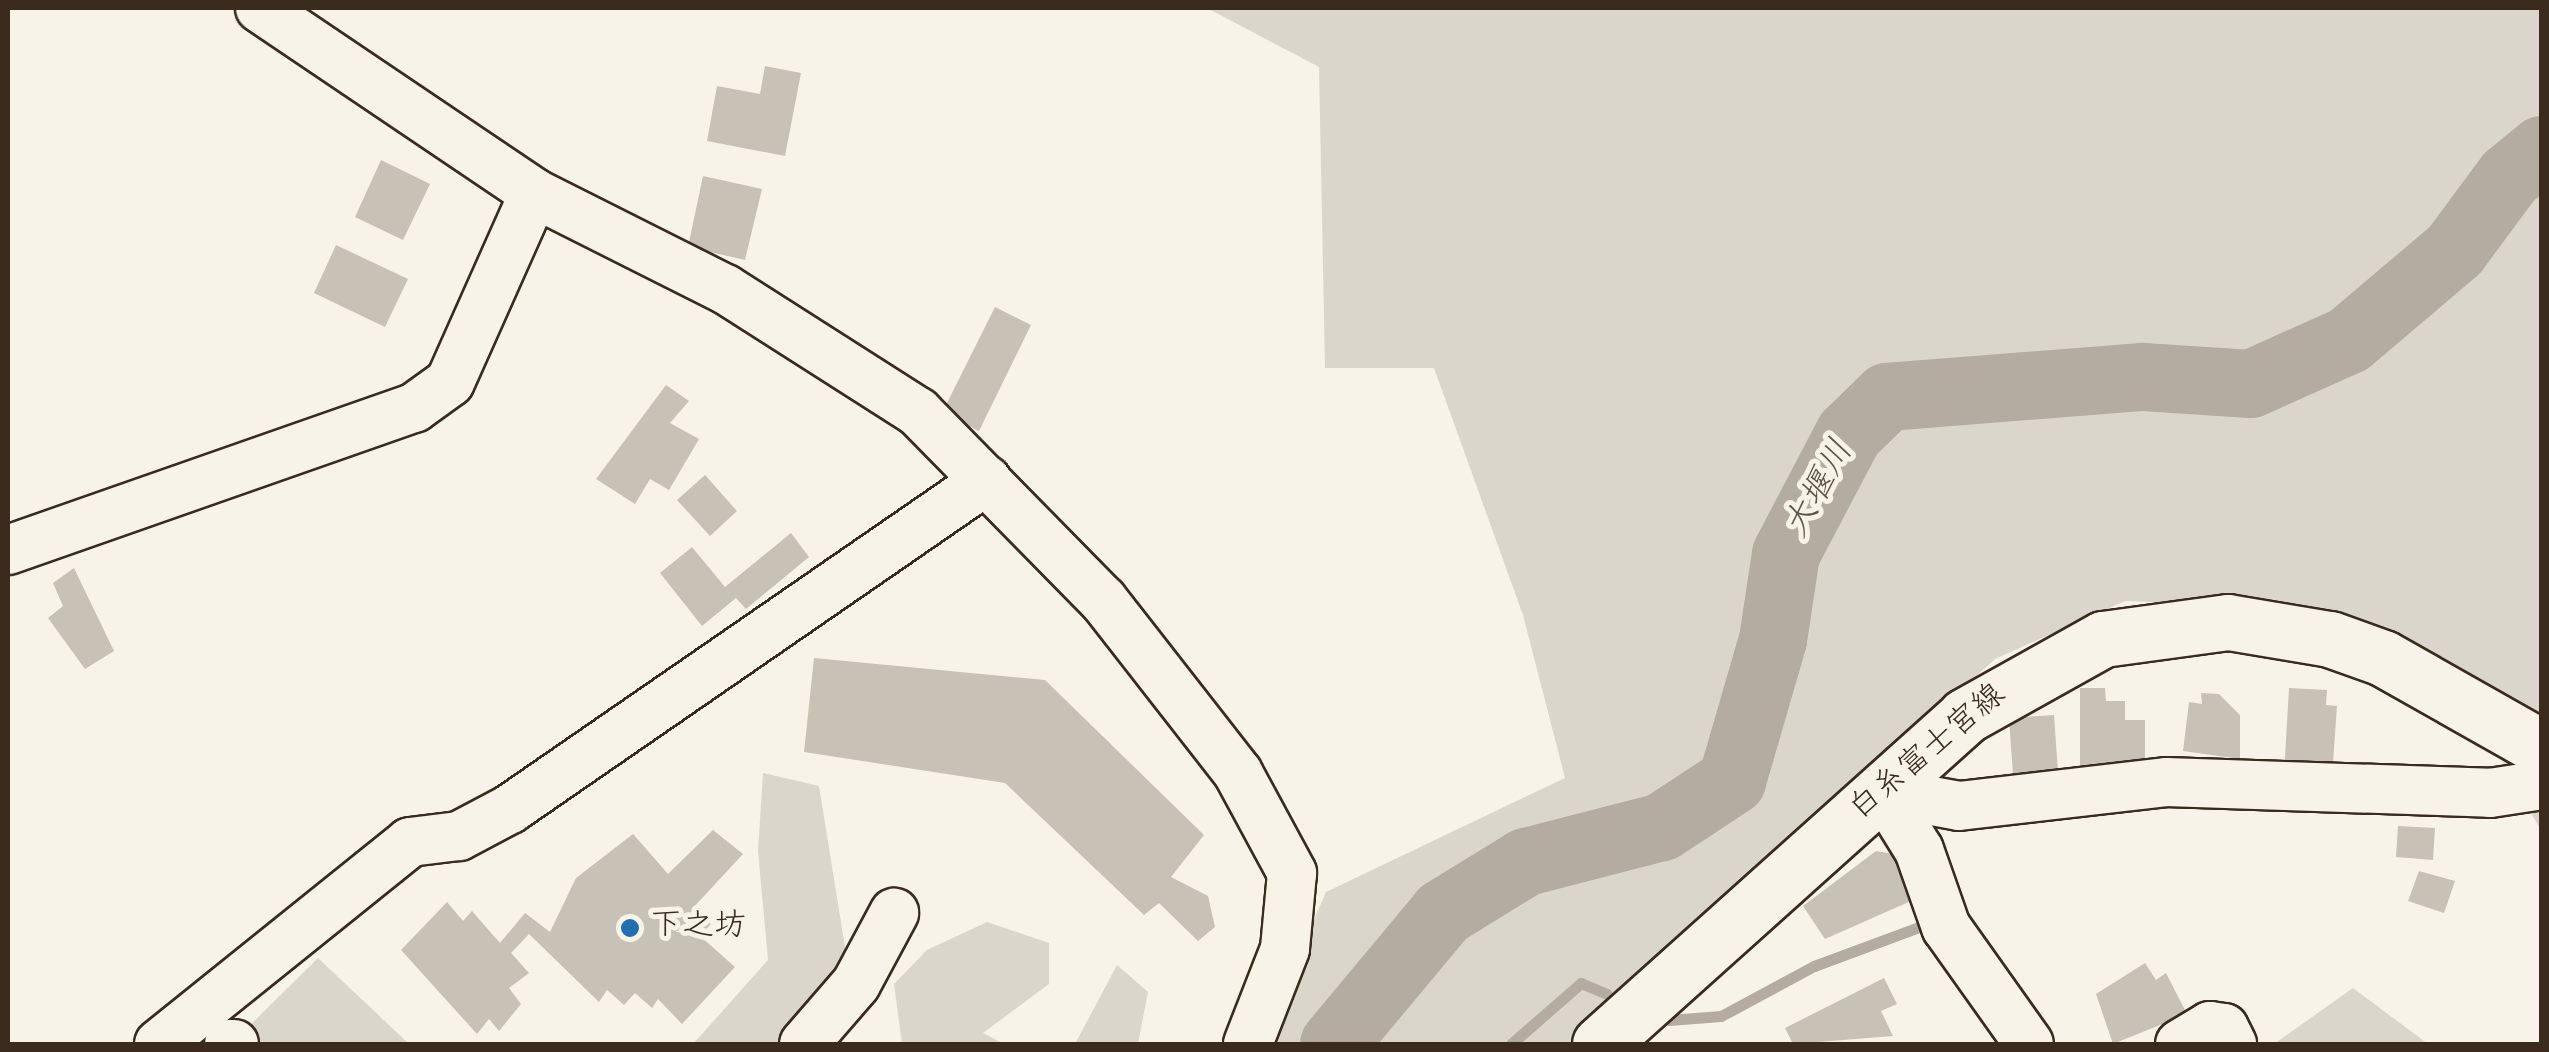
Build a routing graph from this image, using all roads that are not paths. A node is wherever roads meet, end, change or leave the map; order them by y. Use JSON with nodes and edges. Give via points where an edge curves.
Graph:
{"nodes":[{"id":1,"x":260,"y":8,"type":"edge"},
{"id":2,"x":534,"y":194,"type":"junction"},
{"id":3,"x":988,"y":480,"type":"junction"},
{"id":4,"x":8,"y":550,"type":"edge"},
{"id":5,"x":2542,"y":748,"type":"edge"},
{"id":6,"x":2542,"y":785,"type":"edge"},
{"id":7,"x":1883,"y":792,"type":"junction"},
{"id":8,"x":894,"y":913,"type":"dead end"},
{"id":9,"x":159,"y":1044,"type":"edge"},
{"id":10,"x":804,"y":1044,"type":"edge"},
{"id":11,"x":1248,"y":1044,"type":"edge"},
{"id":12,"x":1600,"y":1044,"type":"edge"},
{"id":13,"x":2028,"y":1044,"type":"edge"},
{"id":14,"x":2180,"y":1044,"type":"edge"},
{"id":15,"x":2232,"y":1044,"type":"edge"}],
"edges":[{"from":1,"to":2,"type":"street"},
{"from":2,"to":3,"type":"street","via":[[825,348],[918,412]]},
{"from":2,"to":4,"type":"street","via":[[450,382],[414,408]]},
{"from":3,"to":9,"type":"street","via":[[510,809],[459,836],[410,842]]},
{"from":3,"to":11,"type":"street","via":[[1103,600],[1238,772],[1292,872],[1285,949]]},
{"from":5,"to":7,"type":"main road","name":"白糸富士宮線","via":[[2382,658],[2330,639],[2228,622],[2177,624],[2102,639],[2030,672]]},
{"from":6,"to":7,"type":"street","via":[[2490,792],[2166,782],[1959,806]]},
{"from":7,"to":12,"type":"main road","name":"白糸富士宮線"},
{"from":7,"to":13,"type":"street","via":[[1919,850],[1946,927]]},
{"from":8,"to":10,"type":"street","via":[[856,984]]},
{"from":14,"to":15,"type":"street","via":[[2210,1026],[2224,1028]]}]}
